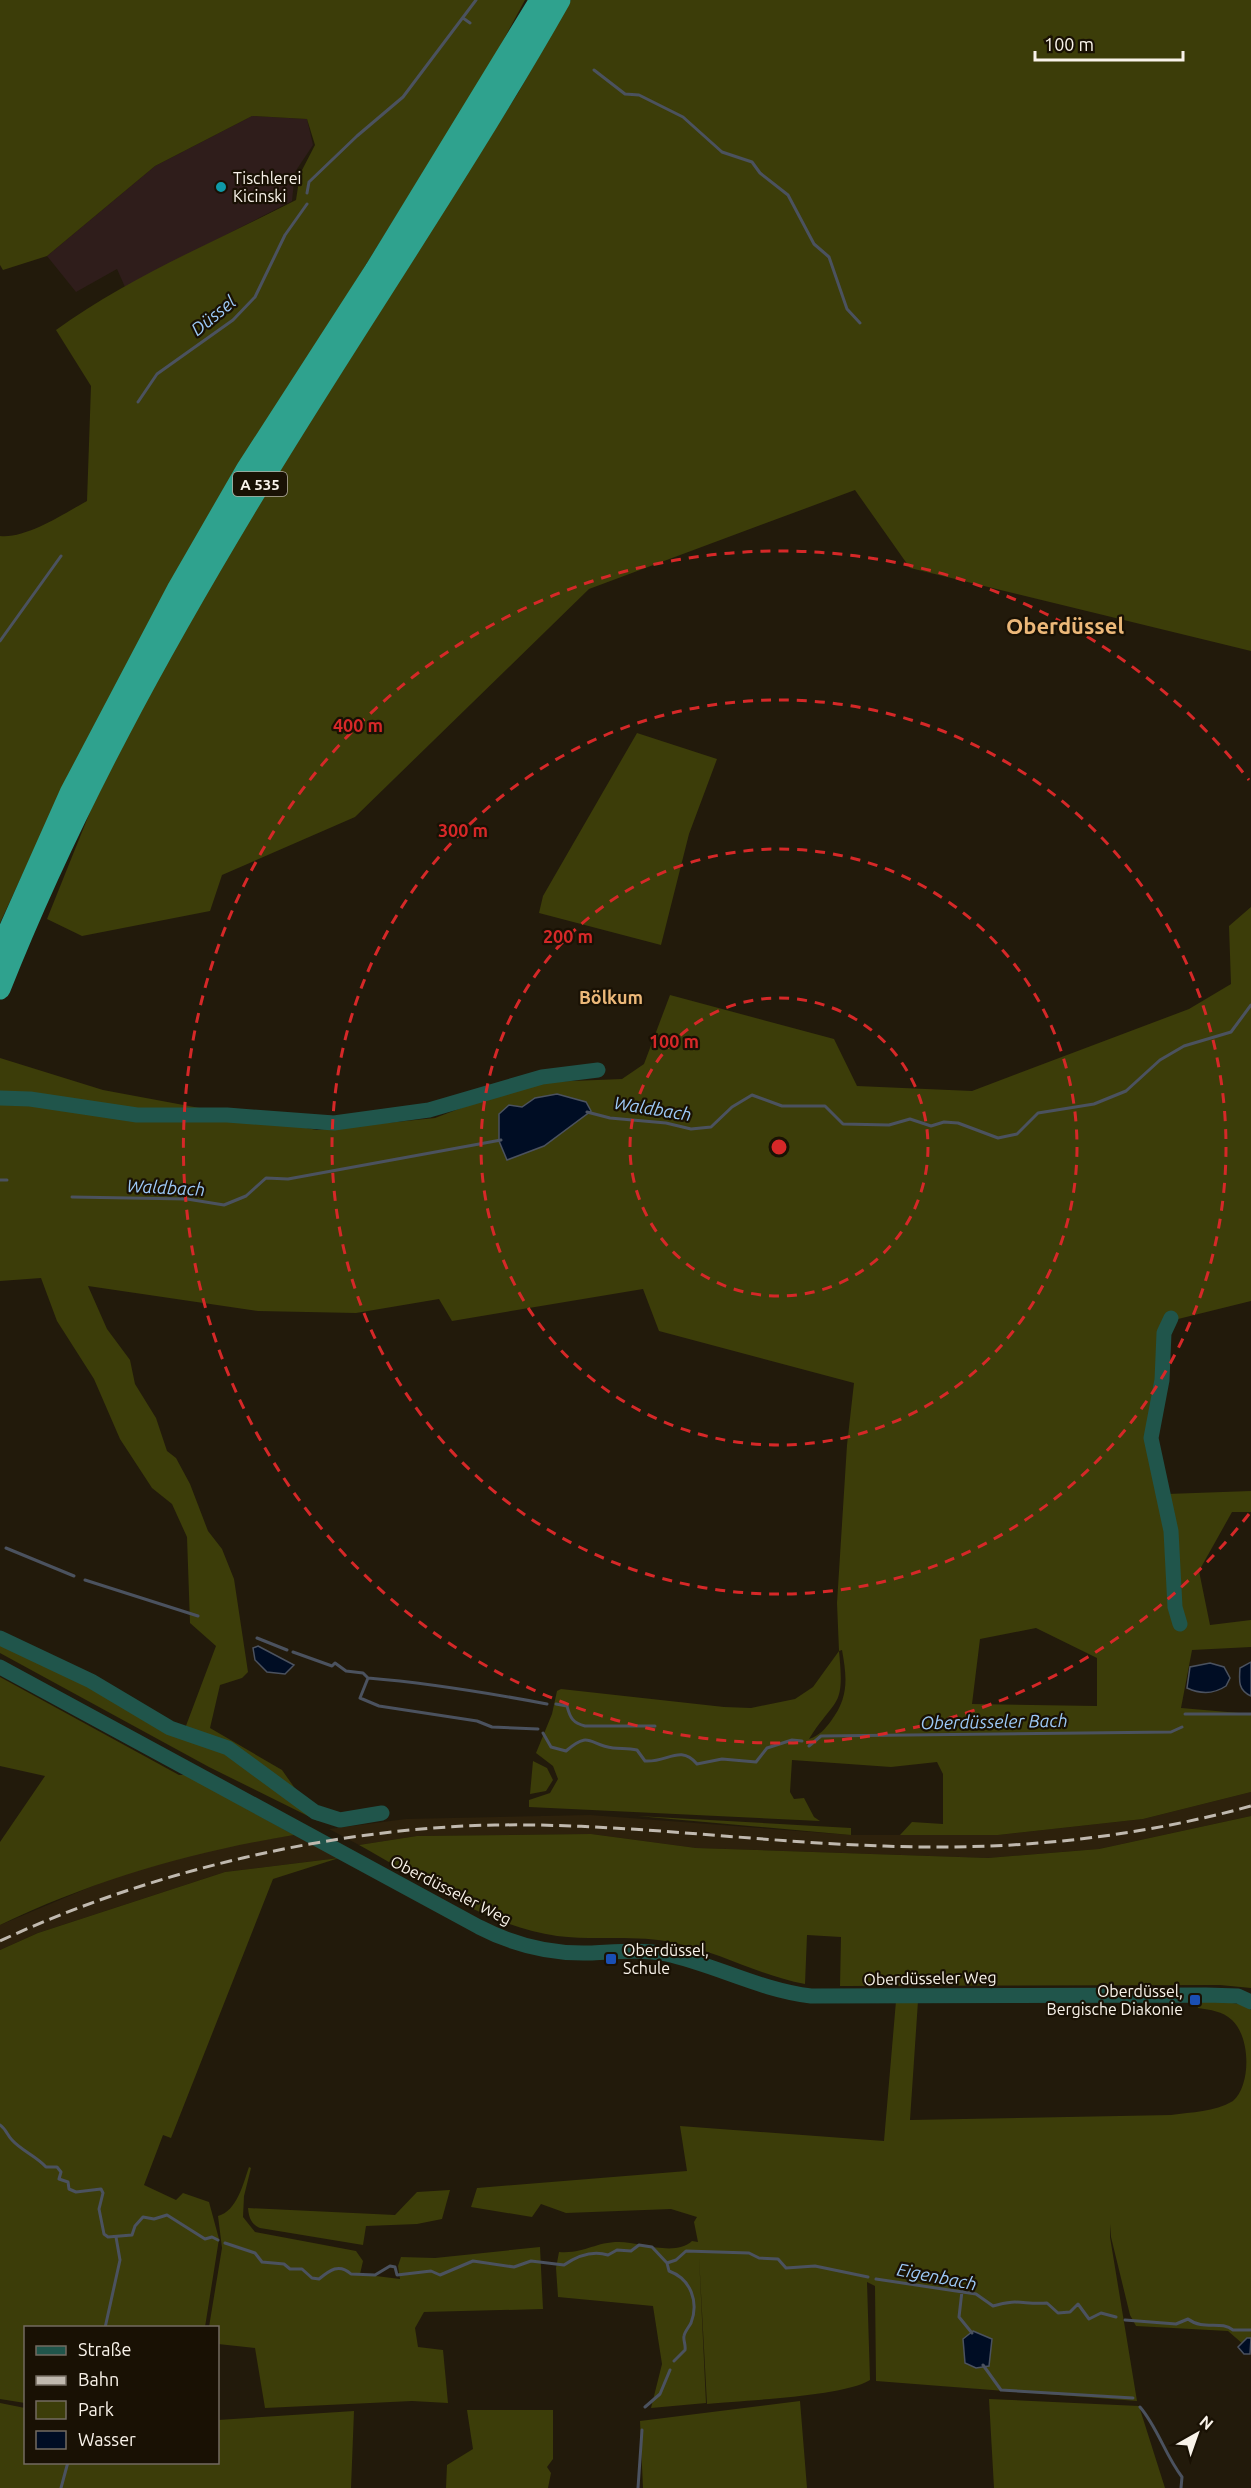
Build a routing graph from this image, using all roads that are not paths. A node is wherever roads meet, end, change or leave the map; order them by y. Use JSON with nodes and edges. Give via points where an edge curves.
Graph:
{"nodes":[{"id":1,"x":540,"y":0,"type":"edge"},
{"id":2,"x":560,"y":0,"type":"edge"},
{"id":3,"x":0,"y":950,"type":"edge"},
{"id":4,"x":0,"y":989,"type":"edge"},
{"id":5,"x":598,"y":1070,"type":"dead end"},
{"id":6,"x":0,"y":1098,"type":"edge"},
{"id":7,"x":1171,"y":1318,"type":"dead end"},
{"id":8,"x":1180,"y":1624,"type":"dead end"},
{"id":9,"x":0,"y":1638,"type":"edge"},
{"id":10,"x":0,"y":1667,"type":"edge"},
{"id":11,"x":382,"y":1813,"type":"dead end"},
{"id":12,"x":1251,"y":2002,"type":"edge"}],
"edges":[{"from":1,"to":3,"type":"highway","number":"A 535","via":[[375,270],[246,470],[183,578],[70,793]]},
{"from":2,"to":4,"type":"highway","number":"A 535","via":[[187,609],[86,797]]},
{"from":5,"to":6,"type":"street","via":[[542,1077],[429,1110],[334,1123],[227,1115],[137,1115]]},
{"from":7,"to":8,"type":"street","via":[[1164,1333],[1162,1380],[1151,1438],[1171,1531],[1175,1607]]},
{"from":9,"to":11,"type":"street","via":[[104,1688],[170,1728],[228,1748],[315,1812],[340,1820]]},
{"from":10,"to":12,"type":"street","name":"Oberdüsseler Weg","via":[[513,1942],[562,1952],[665,1954],[794,1994],[1206,1995],[1238,1996]]}]}
